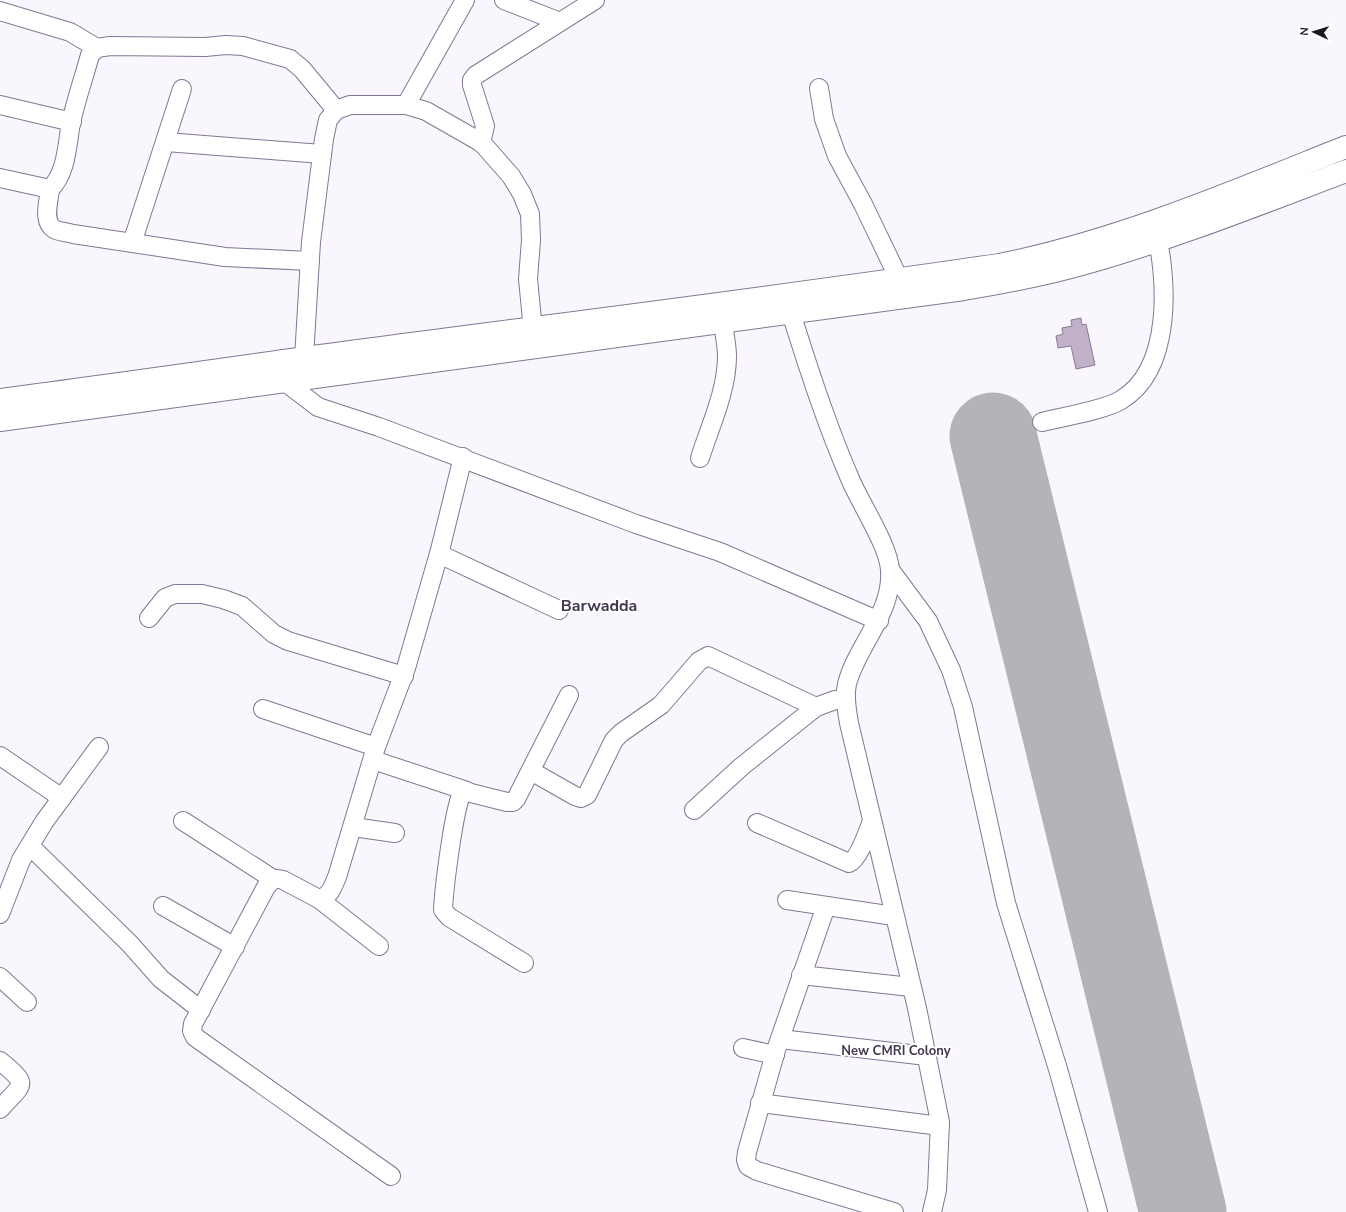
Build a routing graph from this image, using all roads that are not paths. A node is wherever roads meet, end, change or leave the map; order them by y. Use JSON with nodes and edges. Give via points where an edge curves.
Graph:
{"nodes":[{"id":1,"x":465,"y":0,"type":"edge"},
{"id":2,"x":504,"y":0,"type":"edge"},
{"id":3,"x":595,"y":0,"type":"edge"},
{"id":4,"x":0,"y":11,"type":"edge"},
{"id":5,"x":560,"y":22,"type":"junction"},
{"id":6,"x":97,"y":48,"type":"junction"},
{"id":7,"x":819,"y":88,"type":"dead end"},
{"id":8,"x":182,"y":89,"type":"dead end"},
{"id":9,"x":0,"y":105,"type":"edge"},
{"id":10,"x":406,"y":105,"type":"junction"},
{"id":11,"x":336,"y":110,"type":"junction"},
{"id":12,"x":72,"y":122,"type":"junction"},
{"id":13,"x":166,"y":142,"type":"junction"},
{"id":14,"x":481,"y":143,"type":"junction"},
{"id":15,"x":1346,"y":147,"type":"edge"},
{"id":16,"x":322,"y":154,"type":"junction"},
{"id":17,"x":1346,"y":171,"type":"edge"},
{"id":18,"x":0,"y":178,"type":"edge"},
{"id":19,"x":50,"y":189,"type":"junction"},
{"id":20,"x":1155,"y":231,"type":"junction"},
{"id":21,"x":132,"y":243,"type":"junction"},
{"id":22,"x":310,"y":261,"type":"junction"},
{"id":23,"x":900,"y":288,"type":"junction"},
{"id":24,"x":791,"y":313,"type":"junction"},
{"id":25,"x":723,"y":322,"type":"junction"},
{"id":26,"x":533,"y":330,"type":"junction"},
{"id":27,"x":304,"y":358,"type":"junction"},
{"id":28,"x":284,"y":381,"type":"junction"},
{"id":29,"x":0,"y":400,"type":"edge"},
{"id":30,"x":0,"y":420,"type":"edge"},
{"id":31,"x":1042,"y":422,"type":"dead end"},
{"id":32,"x":463,"y":457,"type":"junction"},
{"id":33,"x":700,"y":458,"type":"dead end"},
{"id":34,"x":439,"y":554,"type":"junction"},
{"id":35,"x":891,"y":571,"type":"junction"},
{"id":36,"x":559,"y":610,"type":"dead end"},
{"id":37,"x":149,"y":618,"type":"dead end"},
{"id":38,"x":879,"y":621,"type":"junction"},
{"id":39,"x":404,"y":676,"type":"junction"},
{"id":40,"x":569,"y":696,"type":"dead end"},
{"id":41,"x":846,"y":699,"type":"junction"},
{"id":42,"x":816,"y":707,"type":"junction"},
{"id":43,"x":263,"y":709,"type":"dead end"},
{"id":44,"x":99,"y":748,"type":"dead end"},
{"id":45,"x":374,"y":753,"type":"junction"},
{"id":46,"x":0,"y":756,"type":"edge"},
{"id":47,"x":531,"y":771,"type":"junction"},
{"id":48,"x":467,"y":791,"type":"junction"},
{"id":49,"x":62,"y":798,"type":"junction"},
{"id":50,"x":694,"y":810,"type":"dead end"},
{"id":51,"x":872,"y":821,"type":"junction"},
{"id":52,"x":182,"y":822,"type":"dead end"},
{"id":53,"x":757,"y":823,"type":"dead end"},
{"id":54,"x":353,"y":827,"type":"junction"},
{"id":55,"x":395,"y":833,"type":"dead end"},
{"id":56,"x":30,"y":846,"type":"junction"},
{"id":57,"x":272,"y":879,"type":"junction"},
{"id":58,"x":319,"y":899,"type":"junction"},
{"id":59,"x":787,"y":900,"type":"dead end"},
{"id":60,"x":163,"y":906,"type":"dead end"},
{"id":61,"x":826,"y":906,"type":"junction"},
{"id":62,"x":0,"y":914,"type":"edge"},
{"id":63,"x":894,"y":916,"type":"junction"},
{"id":64,"x":379,"y":946,"type":"dead end"},
{"id":65,"x":235,"y":947,"type":"junction"},
{"id":66,"x":524,"y":963,"type":"dead end"},
{"id":67,"x":801,"y":975,"type":"junction"},
{"id":68,"x":0,"y":977,"type":"edge"},
{"id":69,"x":911,"y":987,"type":"junction"},
{"id":70,"x":27,"y":1002,"type":"dead end"},
{"id":71,"x":201,"y":1010,"type":"junction"},
{"id":72,"x":777,"y":1047,"type":"junction"},
{"id":73,"x":743,"y":1048,"type":"dead end"},
{"id":74,"x":927,"y":1056,"type":"junction"},
{"id":75,"x":0,"y":1061,"type":"edge"},
{"id":76,"x":760,"y":1103,"type":"junction"},
{"id":77,"x":0,"y":1110,"type":"edge"},
{"id":78,"x":940,"y":1126,"type":"junction"},
{"id":79,"x":391,"y":1176,"type":"dead end"},
{"id":80,"x":894,"y":1212,"type":"edge"},
{"id":81,"x":932,"y":1212,"type":"edge"},
{"id":82,"x":1098,"y":1212,"type":"edge"}],
"edges":[{"from":1,"to":10,"type":"street"},
{"from":2,"to":5,"type":"street"},
{"from":3,"to":5,"type":"street"},
{"from":4,"to":6,"type":"street","via":[[70,32]]},
{"from":5,"to":14,"type":"street","via":[[472,80],[485,126]]},
{"from":6,"to":11,"type":"street","via":[[205,48],[226,45],[250,48],[290,59],[302,69]]},
{"from":6,"to":12,"type":"street","via":[[90,55]]},
{"from":7,"to":23,"type":"street","via":[[824,119],[837,156],[863,204]]},
{"from":8,"to":13,"type":"street"},
{"from":9,"to":12,"type":"street"},
{"from":10,"to":11,"type":"street","via":[[350,105]]},
{"from":10,"to":14,"type":"street","via":[[426,111]]},
{"from":11,"to":16,"type":"street","via":[[328,120]]},
{"from":12,"to":19,"type":"street","via":[[63,165],[55,184]]},
{"from":13,"to":16,"type":"street"},
{"from":13,"to":21,"type":"street"},
{"from":14,"to":26,"type":"street","via":[[511,176],[530,214],[528,279]]},
{"from":15,"to":20,"type":"main road"},
{"from":16,"to":22,"type":"street"},
{"from":17,"to":20,"type":"main road"},
{"from":18,"to":19,"type":"street"},
{"from":19,"to":21,"type":"street","via":[[47,216],[54,229]]},
{"from":20,"to":23,"type":"main road","via":[[1088,263],[1021,280]]},
{"from":20,"to":31,"type":"street","via":[[1162,276],[1162,328],[1158,349],[1147,374],[1132,392],[1116,403]]},
{"from":21,"to":22,"type":"street","via":[[225,257]]},
{"from":22,"to":27,"type":"street"},
{"from":23,"to":24,"type":"main road"},
{"from":23,"to":26,"type":"main road"},
{"from":24,"to":25,"type":"main road"},
{"from":24,"to":35,"type":"street","via":[[836,445],[890,562]]},
{"from":25,"to":28,"type":"main road"},
{"from":25,"to":33,"type":"street","via":[[726,371]]},
{"from":26,"to":27,"type":"main road"},
{"from":27,"to":29,"type":"main road"},
{"from":28,"to":30,"type":"main road"},
{"from":28,"to":32,"type":"street","via":[[318,407]]},
{"from":32,"to":34,"type":"street"},
{"from":32,"to":38,"type":"street","via":[[636,524],[720,552]]},
{"from":34,"to":36,"type":"street"},
{"from":34,"to":39,"type":"street"},
{"from":35,"to":38,"type":"street","via":[[889,588]]},
{"from":35,"to":82,"type":"street","via":[[928,621],[958,692],[1006,903],[1058,1069]]},
{"from":37,"to":39,"type":"street","via":[[165,598],[175,594],[202,594],[242,606],[274,634],[288,641]]},
{"from":38,"to":41,"type":"street","via":[[854,663],[846,686]]},
{"from":39,"to":45,"type":"street"},
{"from":40,"to":47,"type":"street"},
{"from":41,"to":42,"type":"street"},
{"from":41,"to":51,"type":"street"},
{"from":42,"to":47,"type":"street","via":[[708,656],[700,661],[661,705],[614,740],[587,795],[581,798],[575,796]]},
{"from":42,"to":50,"type":"street","via":[[741,767]]},
{"from":43,"to":45,"type":"street"},
{"from":44,"to":49,"type":"street"},
{"from":45,"to":48,"type":"street"},
{"from":45,"to":54,"type":"street"},
{"from":46,"to":49,"type":"street"},
{"from":47,"to":48,"type":"street","via":[[522,790],[512,802]]},
{"from":48,"to":66,"type":"street","via":[[463,791],[459,796],[443,910],[449,917]]},
{"from":49,"to":56,"type":"street"},
{"from":51,"to":53,"type":"street","via":[[857,855],[849,863]]},
{"from":51,"to":63,"type":"street"},
{"from":52,"to":57,"type":"street"},
{"from":54,"to":55,"type":"street"},
{"from":54,"to":58,"type":"street","via":[[335,882],[325,898]]},
{"from":56,"to":62,"type":"street","via":[[21,860]]},
{"from":56,"to":71,"type":"street","via":[[161,978]]},
{"from":57,"to":58,"type":"street","via":[[283,880]]},
{"from":57,"to":65,"type":"street"},
{"from":58,"to":64,"type":"street"},
{"from":59,"to":61,"type":"street"},
{"from":60,"to":65,"type":"street"},
{"from":61,"to":63,"type":"street"},
{"from":61,"to":67,"type":"street"},
{"from":63,"to":69,"type":"street"},
{"from":65,"to":71,"type":"street"},
{"from":67,"to":69,"type":"street"},
{"from":67,"to":72,"type":"street"},
{"from":68,"to":70,"type":"street"},
{"from":69,"to":74,"type":"street"},
{"from":71,"to":79,"type":"street","via":[[193,1024],[194,1037]]},
{"from":72,"to":73,"type":"street"},
{"from":72,"to":74,"type":"street"},
{"from":72,"to":76,"type":"street"},
{"from":74,"to":78,"type":"street"},
{"from":75,"to":77,"type":"street","via":[[21,1081],[20,1086]]},
{"from":76,"to":78,"type":"street"},
{"from":76,"to":80,"type":"street","via":[[747,1152],[748,1166],[757,1171]]},
{"from":78,"to":81,"type":"street"}]}
